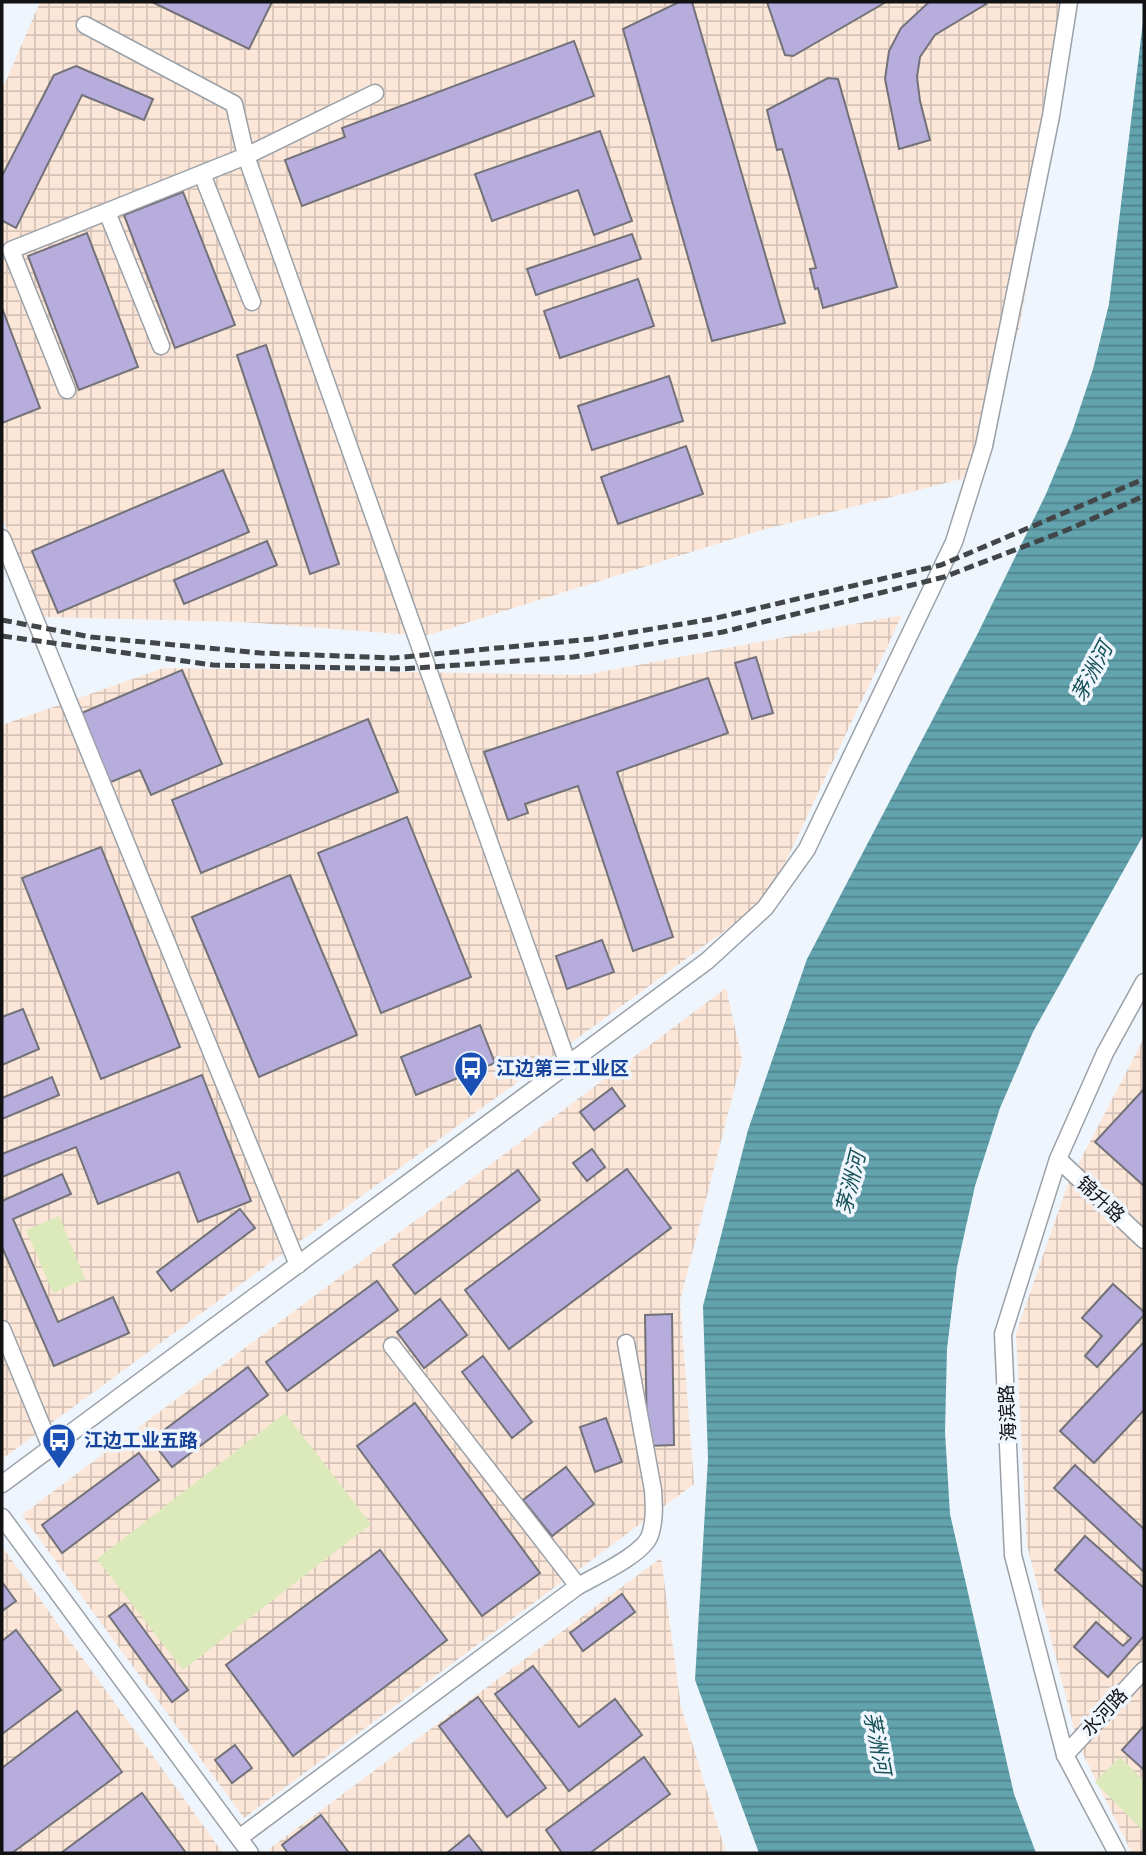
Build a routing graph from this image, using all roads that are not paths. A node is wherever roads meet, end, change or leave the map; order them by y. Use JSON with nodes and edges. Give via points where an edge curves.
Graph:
{"nodes":[{"id":1,"x":1069,"y":2,"type":"edge"},
{"id":2,"x":85,"y":25,"type":"dead end"},
{"id":3,"x":375,"y":93,"type":"dead end"},
{"id":4,"x":246,"y":156,"type":"junction"},
{"id":5,"x":202,"y":174,"type":"junction"},
{"id":6,"x":107,"y":212,"type":"junction"},
{"id":7,"x":252,"y":302,"type":"dead end"},
{"id":8,"x":161,"y":346,"type":"dead end"},
{"id":9,"x":67,"y":390,"type":"dead end"},
{"id":10,"x":2,"y":538,"type":"edge"},
{"id":11,"x":1144,"y":982,"type":"edge"},
{"id":12,"x":568,"y":1064,"type":"junction"},
{"id":13,"x":1058,"y":1159,"type":"junction"},
{"id":14,"x":1144,"y":1240,"type":"edge"},
{"id":15,"x":298,"y":1265,"type":"junction"},
{"id":16,"x":2,"y":1329,"type":"edge"},
{"id":17,"x":626,"y":1343,"type":"dead end"},
{"id":18,"x":392,"y":1346,"type":"dead end"},
{"id":19,"x":51,"y":1448,"type":"junction"},
{"id":20,"x":2,"y":1484,"type":"edge"},
{"id":21,"x":2,"y":1517,"type":"edge"},
{"id":22,"x":578,"y":1586,"type":"junction"},
{"id":23,"x":1144,"y":1670,"type":"edge"},
{"id":24,"x":1065,"y":1755,"type":"junction"},
{"id":25,"x":239,"y":1838,"type":"junction"},
{"id":26,"x":250,"y":1853,"type":"edge"},
{"id":27,"x":1117,"y":1853,"type":"edge"}],
"edges":[{"from":1,"to":12,"type":"street","via":[[1051,116],[984,446],[954,542],[807,849],[765,908],[706,961]]},
{"from":2,"to":4,"type":"street","via":[[233,104]]},
{"from":3,"to":4,"type":"street"},
{"from":4,"to":5,"type":"street"},
{"from":4,"to":12,"type":"street"},
{"from":5,"to":6,"type":"street"},
{"from":5,"to":7,"type":"street"},
{"from":6,"to":8,"type":"street"},
{"from":6,"to":9,"type":"street","via":[[11,250]]},
{"from":10,"to":15,"type":"street"},
{"from":11,"to":13,"type":"street","name":"海滨路","via":[[1105,1053]]},
{"from":12,"to":15,"type":"street"},
{"from":13,"to":14,"type":"street","name":"锦升路"},
{"from":13,"to":24,"type":"street","name":"海滨路","via":[[1003,1334],[1013,1555]]},
{"from":15,"to":19,"type":"street"},
{"from":16,"to":19,"type":"street"},
{"from":17,"to":22,"type":"street","via":[[653,1490],[650,1538],[625,1560]]},
{"from":18,"to":22,"type":"street"},
{"from":19,"to":20,"type":"street"},
{"from":21,"to":25,"type":"street"},
{"from":22,"to":25,"type":"street"},
{"from":23,"to":24,"type":"street","name":"水河路"},
{"from":24,"to":27,"type":"street","name":"海滨路"},
{"from":25,"to":26,"type":"street"}]}
